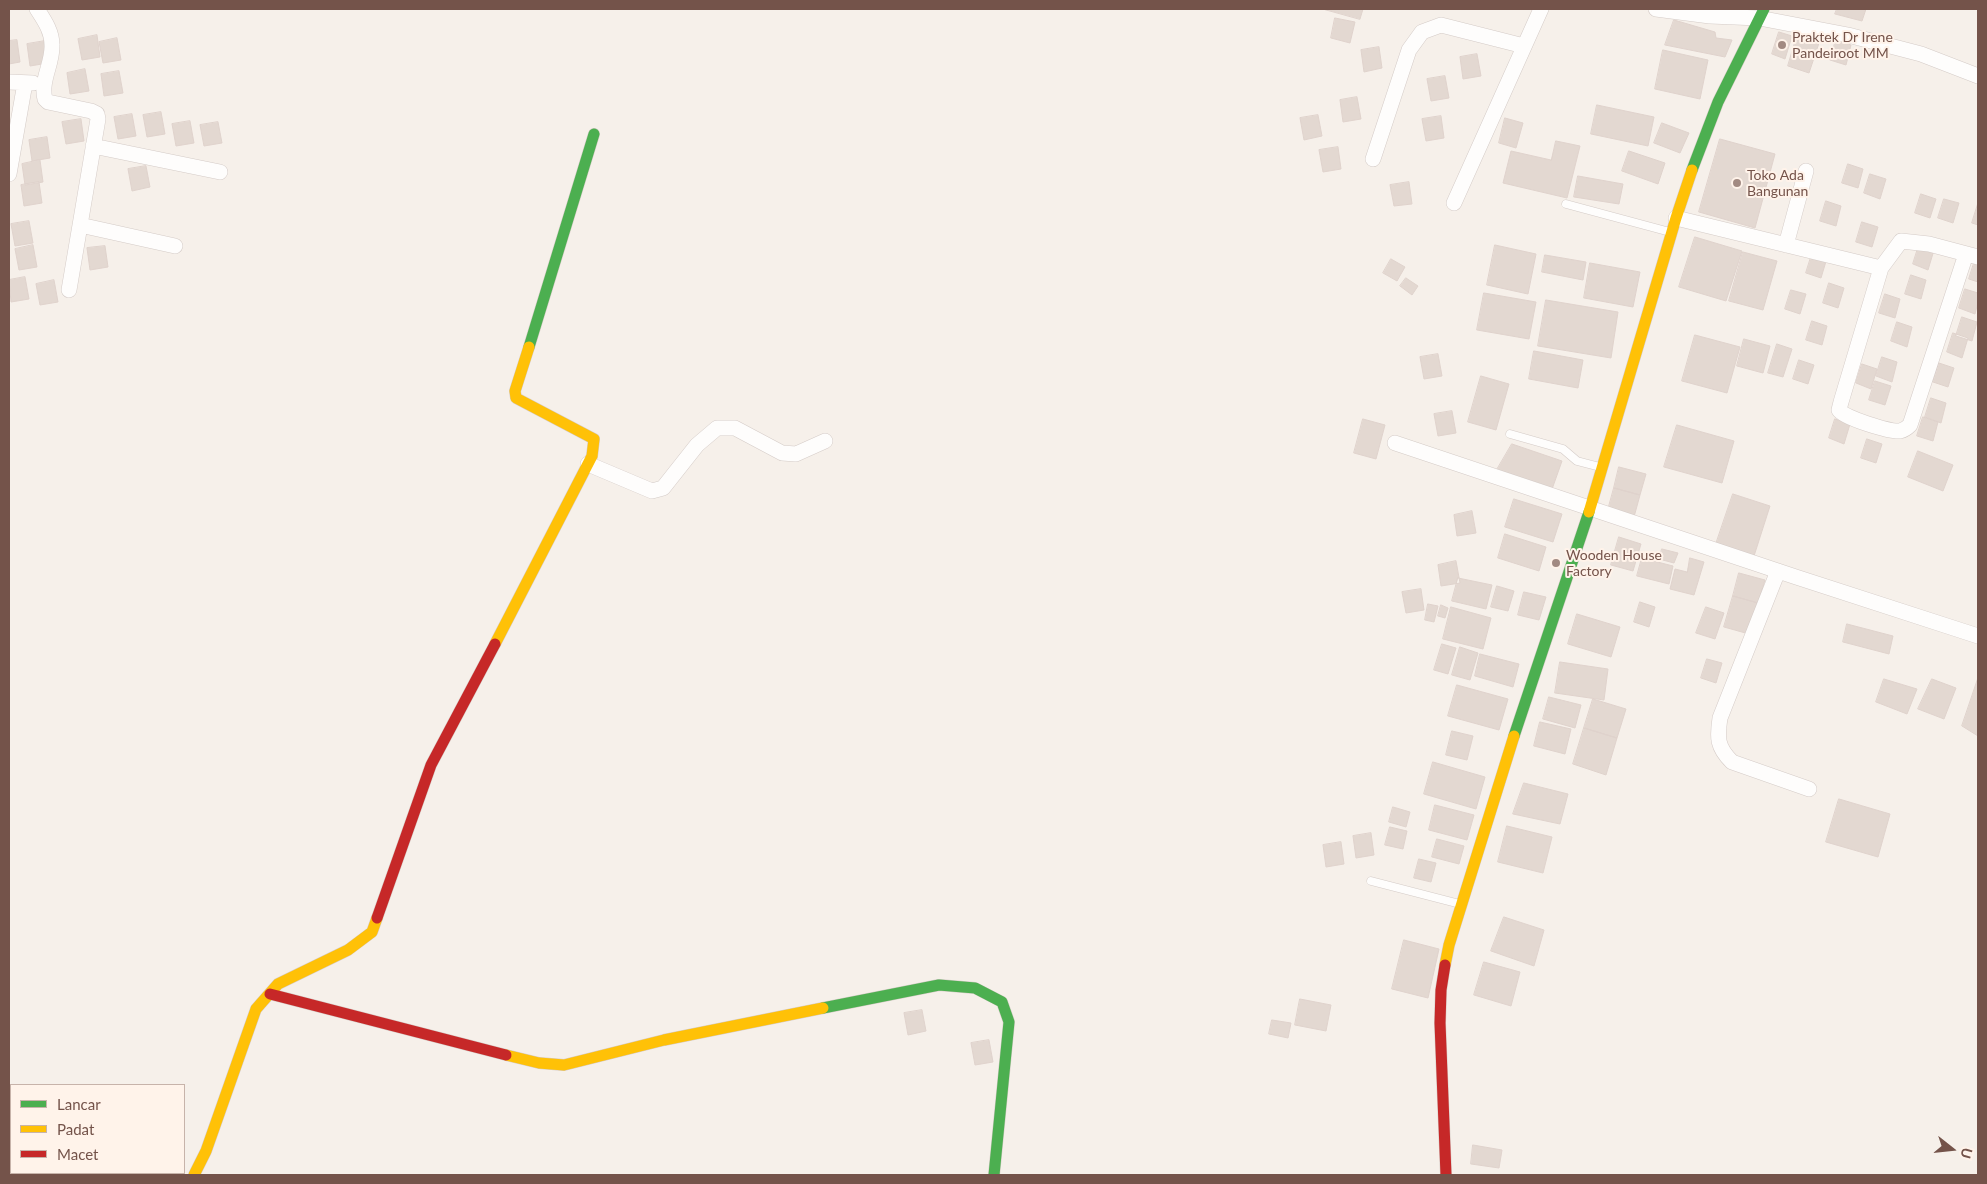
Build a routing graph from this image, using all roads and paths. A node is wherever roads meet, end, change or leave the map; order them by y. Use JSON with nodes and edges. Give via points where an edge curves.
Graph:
{"nodes":[{"id":1,"x":38,"y":9,"type":"edge"},
{"id":2,"x":1541,"y":9,"type":"edge"},
{"id":3,"x":1656,"y":9,"type":"edge"},
{"id":4,"x":1762,"y":13,"type":"edge"},
{"id":5,"x":1524,"y":46,"type":"junction"},
{"id":6,"x":1978,"y":76,"type":"edge"},
{"id":7,"x":9,"y":82,"type":"edge"},
{"id":8,"x":25,"y":83,"type":"junction"},
{"id":9,"x":44,"y":84,"type":"junction"},
{"id":10,"x":594,"y":134,"type":"dead end"},
{"id":11,"x":94,"y":146,"type":"junction"},
{"id":12,"x":1373,"y":158,"type":"dead end"},
{"id":13,"x":1806,"y":171,"type":"dead end"},
{"id":14,"x":220,"y":172,"type":"dead end"},
{"id":15,"x":9,"y":174,"type":"edge"},
{"id":16,"x":1454,"y":204,"type":"dead end"},
{"id":17,"x":1566,"y":204,"type":"dead end"},
{"id":18,"x":1676,"y":218,"type":"junction"},
{"id":19,"x":80,"y":225,"type":"junction"},
{"id":20,"x":1672,"y":233,"type":"junction"},
{"id":21,"x":1786,"y":245,"type":"junction"},
{"id":22,"x":175,"y":246,"type":"dead end"},
{"id":23,"x":1972,"y":255,"type":"edge"},
{"id":24,"x":1881,"y":268,"type":"junction"},
{"id":25,"x":69,"y":290,"type":"dead end"},
{"id":26,"x":1510,"y":434,"type":"dead end"},
{"id":27,"x":825,"y":441,"type":"dead end"},
{"id":28,"x":1395,"y":443,"type":"dead end"},
{"id":29,"x":588,"y":464,"type":"junction"},
{"id":30,"x":1602,"y":467,"type":"junction"},
{"id":31,"x":1590,"y":508,"type":"junction"},
{"id":32,"x":1778,"y":571,"type":"junction"},
{"id":33,"x":1978,"y":636,"type":"edge"},
{"id":34,"x":1809,"y":789,"type":"dead end"},
{"id":35,"x":1371,"y":881,"type":"dead end"},
{"id":36,"x":1462,"y":905,"type":"junction"},
{"id":37,"x":270,"y":994,"type":"junction"},
{"id":38,"x":194,"y":1175,"type":"edge"},
{"id":39,"x":994,"y":1175,"type":"edge"},
{"id":40,"x":1446,"y":1175,"type":"edge"}],
"edges":[{"from":1,"to":9,"type":"street","via":[[48,26],[52,45]]},
{"from":2,"to":5,"type":"street"},
{"from":3,"to":4,"type":"street","via":[[1710,16]]},
{"from":4,"to":6,"type":"street","via":[[1921,54]]},
{"from":4,"to":18,"type":"street","via":[[1708,128]]},
{"from":5,"to":12,"type":"street","via":[[1441,25],[1422,32],[1409,50]]},
{"from":5,"to":16,"type":"street"},
{"from":7,"to":8,"type":"street"},
{"from":8,"to":9,"type":"street"},
{"from":8,"to":15,"type":"street"},
{"from":9,"to":11,"type":"street","via":[[43,94],[48,102],[96,114]]},
{"from":10,"to":29,"type":"street","via":[[515,390],[516,398],[521,402],[594,439]]},
{"from":11,"to":14,"type":"street"},
{"from":11,"to":19,"type":"street"},
{"from":13,"to":21,"type":"street"},
{"from":17,"to":20,"type":"lane"},
{"from":18,"to":20,"type":"street"},
{"from":18,"to":21,"type":"street"},
{"from":19,"to":22,"type":"street"},
{"from":19,"to":25,"type":"street"},
{"from":20,"to":30,"type":"street"},
{"from":21,"to":24,"type":"street"},
{"from":23,"to":24,"type":"street","via":[[1901,241]]},
{"from":23,"to":24,"type":"street","via":[[1910,425],[1900,431],[1852,419],[1839,410]]},
{"from":26,"to":30,"type":"lane","via":[[1564,449],[1577,461]]},
{"from":27,"to":29,"type":"street","via":[[796,454],[782,453],[735,428],[717,428],[697,445],[663,488],[652,491]]},
{"from":28,"to":31,"type":"street"},
{"from":29,"to":37,"type":"street","via":[[431,765],[372,932],[348,950],[278,984]]},
{"from":30,"to":31,"type":"street"},
{"from":31,"to":32,"type":"street"},
{"from":31,"to":36,"type":"street"},
{"from":32,"to":33,"type":"street"},
{"from":32,"to":34,"type":"street","via":[[1720,718],[1717,738],[1724,754],[1732,762]]},
{"from":35,"to":36,"type":"lane"},
{"from":36,"to":40,"type":"street","via":[[1449,945],[1441,990],[1440,1057]]},
{"from":37,"to":38,"type":"street","via":[[256,1009],[206,1151]]},
{"from":37,"to":39,"type":"street","via":[[539,1063],[564,1065],[664,1040],[939,985],[975,988],[1002,1002],[1009,1022]]}]}
